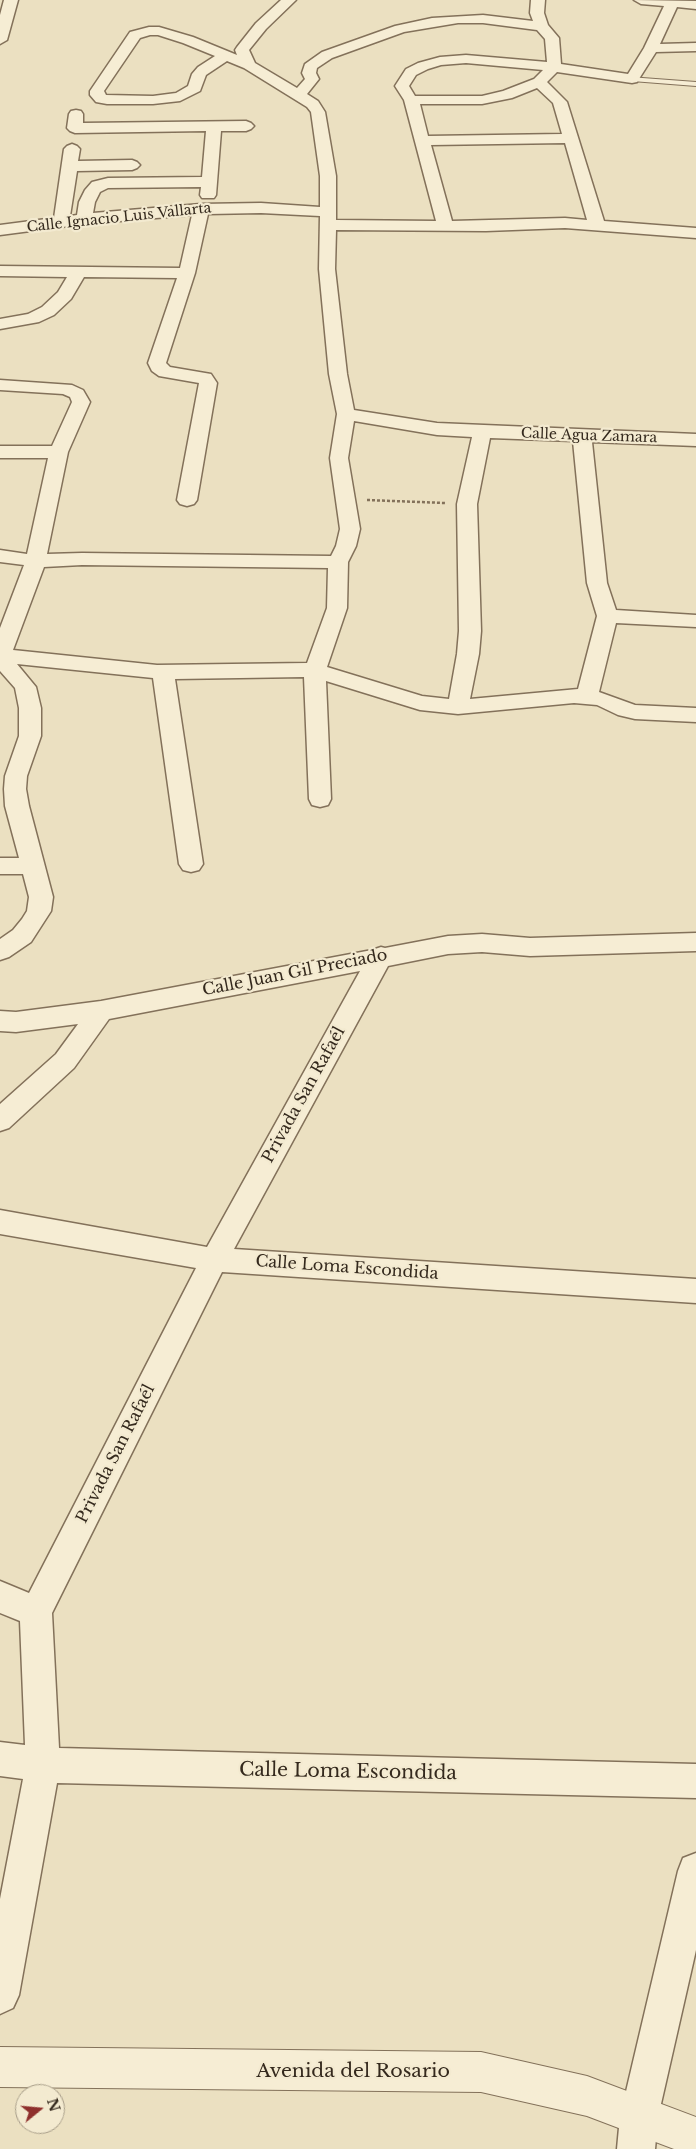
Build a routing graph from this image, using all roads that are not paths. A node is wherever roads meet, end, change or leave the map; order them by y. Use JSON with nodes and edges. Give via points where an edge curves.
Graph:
{"nodes":[{"id":1,"x":11,"y":0,"type":"edge"},
{"id":2,"x":538,"y":0,"type":"edge"},
{"id":3,"x":641,"y":0,"type":"edge"},
{"id":4,"x":673,"y":2,"type":"edge"},
{"id":5,"x":290,"y":4,"type":"edge"},
{"id":6,"x":696,"y":5,"type":"edge"},
{"id":7,"x":541,"y":26,"type":"junction"},
{"id":8,"x":0,"y":40,"type":"edge"},
{"id":9,"x":696,"y":47,"type":"edge"},
{"id":10,"x":651,"y":48,"type":"junction"},
{"id":11,"x":226,"y":56,"type":"junction"},
{"id":12,"x":249,"y":65,"type":"junction"},
{"id":13,"x":554,"y":67,"type":"junction"},
{"id":14,"x":632,"y":79,"type":"junction"},
{"id":15,"x":539,"y":82,"type":"junction"},
{"id":16,"x":696,"y":84,"type":"edge"},
{"id":17,"x":299,"y":94,"type":"junction"},
{"id":18,"x":411,"y":100,"type":"junction"},
{"id":19,"x":214,"y":126,"type":"junction"},
{"id":20,"x":246,"y":126,"type":"dead end"},
{"id":21,"x":571,"y":138,"type":"junction"},
{"id":22,"x":422,"y":141,"type":"junction"},
{"id":23,"x":192,"y":164,"type":"dead end"},
{"id":24,"x":210,"y":164,"type":"junction"},
{"id":25,"x":145,"y":165,"type":"dead end"},
{"id":26,"x":69,"y":166,"type":"junction"},
{"id":27,"x":206,"y":195,"type":"junction"},
{"id":28,"x":87,"y":202,"type":"junction"},
{"id":29,"x":63,"y":203,"type":"junction"},
{"id":30,"x":84,"y":219,"type":"junction"},
{"id":31,"x":328,"y":219,"type":"junction"},
{"id":32,"x":61,"y":222,"type":"junction"},
{"id":33,"x":445,"y":225,"type":"junction"},
{"id":34,"x":597,"y":226,"type":"junction"},
{"id":35,"x":0,"y":230,"type":"edge"},
{"id":36,"x":696,"y":233,"type":"edge"},
{"id":37,"x":0,"y":271,"type":"edge"},
{"id":38,"x":78,"y":272,"type":"junction"},
{"id":39,"x":187,"y":273,"type":"junction"},
{"id":40,"x":0,"y":324,"type":"edge"},
{"id":41,"x":0,"y":385,"type":"edge"},
{"id":42,"x":346,"y":414,"type":"junction"},
{"id":43,"x":482,"y":432,"type":"junction"},
{"id":44,"x":582,"y":436,"type":"junction"},
{"id":45,"x":696,"y":440,"type":"edge"},
{"id":46,"x":0,"y":452,"type":"edge"},
{"id":47,"x":59,"y":452,"type":"junction"},
{"id":48,"x":187,"y":500,"type":"dead end"},
{"id":49,"x":0,"y":556,"type":"edge"},
{"id":50,"x":36,"y":561,"type":"junction"},
{"id":51,"x":338,"y":562,"type":"junction"},
{"id":52,"x":607,"y":616,"type":"junction"},
{"id":53,"x":696,"y":621,"type":"edge"},
{"id":54,"x":0,"y":656,"type":"edge"},
{"id":55,"x":48,"y":659,"type":"junction"},
{"id":56,"x":315,"y":670,"type":"junction"},
{"id":57,"x":162,"y":672,"type":"junction"},
{"id":58,"x":25,"y":687,"type":"junction"},
{"id":59,"x":588,"y":697,"type":"junction"},
{"id":60,"x":458,"y":707,"type":"junction"},
{"id":61,"x":696,"y":715,"type":"edge"},
{"id":62,"x":320,"y":798,"type":"dead end"},
{"id":63,"x":191,"y":864,"type":"dead end"},
{"id":64,"x":0,"y":866,"type":"edge"},
{"id":65,"x":32,"y":866,"type":"junction"},
{"id":66,"x":696,"y":942,"type":"edge"},
{"id":67,"x":0,"y":951,"type":"edge"},
{"id":68,"x":381,"y":956,"type":"junction"},
{"id":69,"x":101,"y":1011,"type":"junction"},
{"id":70,"x":0,"y":1022,"type":"edge"},
{"id":71,"x":0,"y":1120,"type":"edge"},
{"id":72,"x":4,"y":1231,"type":"edge"},
{"id":73,"x":215,"y":1260,"type":"junction"},
{"id":74,"x":696,"y":1291,"type":"edge"},
{"id":75,"x":0,"y":1597,"type":"edge"},
{"id":76,"x":36,"y":1612,"type":"junction"},
{"id":77,"x":0,"y":1759,"type":"edge"},
{"id":78,"x":43,"y":1765,"type":"junction"},
{"id":79,"x":696,"y":1781,"type":"edge"},
{"id":80,"x":696,"y":1871,"type":"edge"},
{"id":81,"x":0,"y":1995,"type":"edge"},
{"id":82,"x":0,"y":2067,"type":"edge"},
{"id":83,"x":637,"y":2133,"type":"edge"},
{"id":84,"x":696,"y":2137,"type":"edge"}],
"edges":[{"from":1,"to":8,"type":"street"},
{"from":2,"to":7,"type":"street","via":[[537,14]]},
{"from":3,"to":4,"type":"street"},
{"from":4,"to":6,"type":"street"},
{"from":4,"to":10,"type":"street"},
{"from":5,"to":12,"type":"street","via":[[261,26],[242,50]]},
{"from":7,"to":13,"type":"street","via":[[552,38]]},
{"from":7,"to":17,"type":"street","via":[[458,19],[400,29],[315,62],[310,67],[312,79]]},
{"from":9,"to":10,"type":"street"},
{"from":10,"to":14,"type":"street"},
{"from":11,"to":11,"type":"street","via":[[203,70],[195,88],[180,96],[153,100],[107,100],[97,95],[135,35],[140,33],[159,31]]},
{"from":11,"to":12,"type":"street"},
{"from":12,"to":17,"type":"street"},
{"from":13,"to":14,"type":"street"},
{"from":13,"to":15,"type":"street"},
{"from":13,"to":18,"type":"street","via":[[466,59],[432,64],[416,69],[406,79],[402,86]]},
{"from":14,"to":16,"type":"lane"},
{"from":15,"to":18,"type":"street","via":[[507,95],[482,100]]},
{"from":15,"to":21,"type":"street","via":[[560,102]]},
{"from":17,"to":31,"type":"street","via":[[318,112],[328,176]]},
{"from":18,"to":22,"type":"street"},
{"from":19,"to":20,"type":"street"},
{"from":19,"to":24,"type":"street"},
{"from":19,"to":26,"type":"street","via":[[76,121]]},
{"from":21,"to":22,"type":"street"},
{"from":21,"to":34,"type":"street"},
{"from":22,"to":33,"type":"street"},
{"from":23,"to":24,"type":"street"},
{"from":24,"to":27,"type":"street"},
{"from":25,"to":26,"type":"street"},
{"from":26,"to":29,"type":"street"},
{"from":27,"to":28,"type":"street","via":[[103,183],[95,187]]},
{"from":27,"to":30,"type":"street","name":"Calle Ignacio Luis Vallarta"},
{"from":27,"to":31,"type":"street","name":"Calle Ignacio Luis Vallarta"},
{"from":27,"to":39,"type":"street"},
{"from":28,"to":29,"type":"street"},
{"from":28,"to":30,"type":"street"},
{"from":29,"to":32,"type":"street"},
{"from":30,"to":32,"type":"street","name":"Calle Ignacio Luis Vallarta"},
{"from":31,"to":33,"type":"street","name":"Calle Ignacio Luis Vallarta"},
{"from":31,"to":42,"type":"street","via":[[330,306]]},
{"from":32,"to":35,"type":"street","name":"Calle Ignacio Luis Vallarta"},
{"from":33,"to":34,"type":"street","name":"Calle Ignacio Luis Vallarta","via":[[549,222]]},
{"from":34,"to":36,"type":"street","name":"Calle Ignacio Luis Vallarta"},
{"from":37,"to":38,"type":"street"},
{"from":38,"to":39,"type":"street"},
{"from":38,"to":40,"type":"street","via":[[65,295],[48,311],[33,318]]},
{"from":39,"to":48,"type":"street","via":[[158,359],[158,367],[165,372],[199,376],[208,383]]},
{"from":41,"to":47,"type":"street","via":[[66,389],[77,394],[81,402]]},
{"from":42,"to":43,"type":"street","name":"Calle Agua Zamara"},
{"from":42,"to":51,"type":"street","via":[[339,458],[350,529]]},
{"from":43,"to":44,"type":"street","name":"Calle Agua Zamara"},
{"from":43,"to":60,"type":"street","via":[[468,504],[470,631]]},
{"from":44,"to":45,"type":"street","name":"Calle Agua Zamara"},
{"from":44,"to":52,"type":"street","via":[[597,583]]},
{"from":46,"to":47,"type":"street"},
{"from":47,"to":50,"type":"street"},
{"from":49,"to":50,"type":"street"},
{"from":50,"to":51,"type":"street"},
{"from":50,"to":54,"type":"street"},
{"from":51,"to":56,"type":"street","via":[[337,608]]},
{"from":52,"to":53,"type":"street"},
{"from":52,"to":59,"type":"street"},
{"from":54,"to":55,"type":"street"},
{"from":54,"to":58,"type":"street"},
{"from":55,"to":57,"type":"street"},
{"from":55,"to":58,"type":"street"},
{"from":56,"to":57,"type":"street"},
{"from":56,"to":60,"type":"street","via":[[420,703]]},
{"from":56,"to":62,"type":"street"},
{"from":57,"to":63,"type":"street"},
{"from":58,"to":65,"type":"street","via":[[30,708],[30,736],[16,776],[15,789]]},
{"from":59,"to":60,"type":"street"},
{"from":59,"to":61,"type":"street","via":[[635,712]]},
{"from":64,"to":65,"type":"street"},
{"from":65,"to":67,"type":"street","via":[[41,897],[39,911],[22,936]]},
{"from":66,"to":68,"type":"street","name":"Calle Juan Gil Preciado","via":[[530,947],[464,943]]},
{"from":68,"to":69,"type":"street","name":"Calle Juan Gil Preciado"},
{"from":68,"to":73,"type":"street","name":"Privada San Rafaél"},
{"from":69,"to":70,"type":"street","name":"Calle Juan Gil Preciado"},
{"from":69,"to":71,"type":"street","via":[[65,1061]]},
{"from":72,"to":73,"type":"street","name":"Calle Loma Escondida"},
{"from":73,"to":74,"type":"street","name":"Calle Loma Escondida"},
{"from":73,"to":76,"type":"street","name":"Privada San Rafaél"},
{"from":75,"to":76,"type":"street"},
{"from":76,"to":78,"type":"street","name":"Privada San Rafaél"},
{"from":77,"to":78,"type":"street","name":"Calle Loma Escondida"},
{"from":78,"to":79,"type":"street","name":"Calle Loma Escondida"},
{"from":78,"to":81,"type":"street","name":"Privada San Rafaél"},
{"from":80,"to":83,"type":"street"},
{"from":82,"to":83,"type":"street","name":"Avenida del Rosario","via":[[481,2072],[587,2096]]},
{"from":83,"to":84,"type":"street","name":"Avenida del Rosario"}]}
